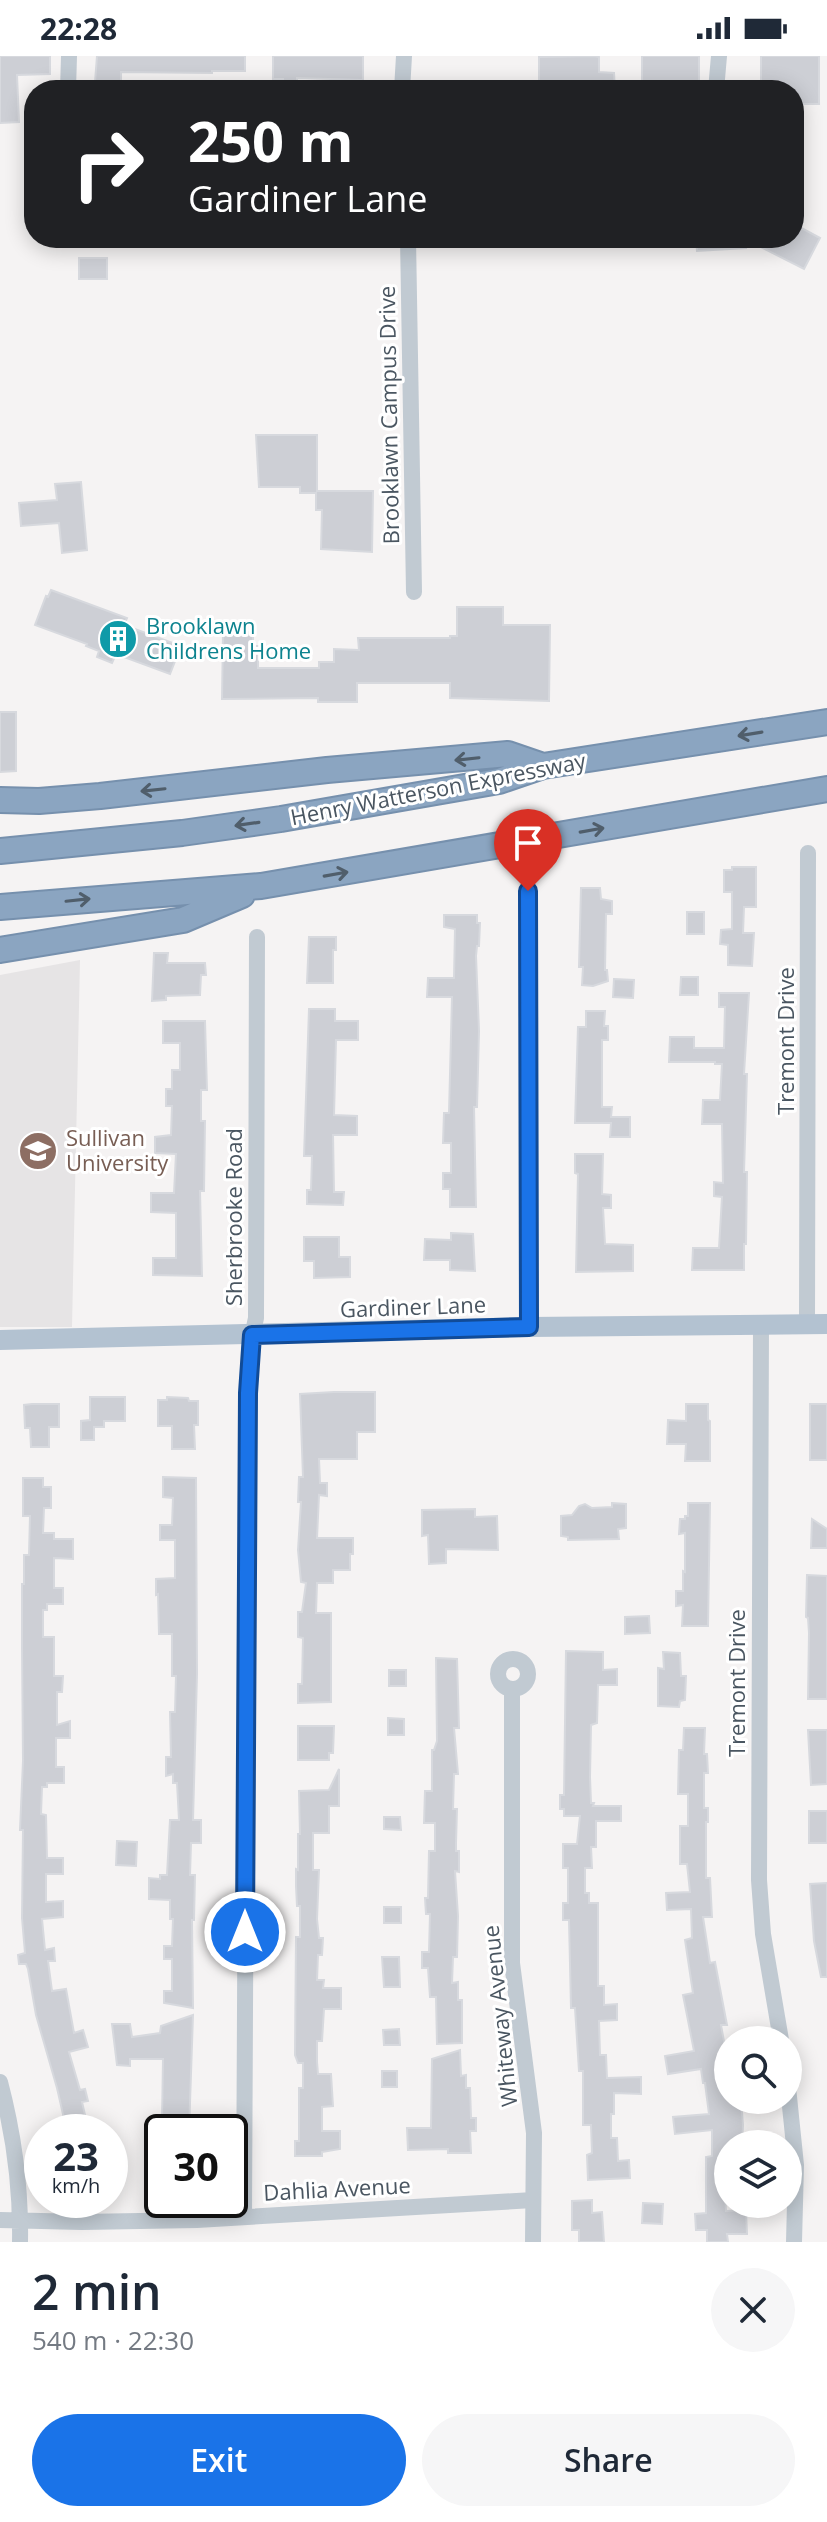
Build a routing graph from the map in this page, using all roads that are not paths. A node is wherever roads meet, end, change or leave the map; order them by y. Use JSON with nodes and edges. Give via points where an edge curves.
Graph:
{"nodes":[{"id":1,"x":69,"y":56,"type":"edge"},
{"id":2,"x":404,"y":56,"type":"edge"},
{"id":3,"x":719,"y":56,"type":"edge"},
{"id":4,"x":68,"y":80,"type":"edge"},
{"id":5,"x":403,"y":80,"type":"edge"},
{"id":6,"x":717,"y":80,"type":"edge"},
{"id":7,"x":408,"y":248,"type":"edge"},
{"id":8,"x":414,"y":592,"type":"dead end"},
{"id":9,"x":827,"y":722,"type":"edge"},
{"id":10,"x":543,"y":766,"type":"junction"},
{"id":11,"x":827,"y":789,"type":"edge"},
{"id":12,"x":0,"y":800,"type":"edge"},
{"id":13,"x":0,"y":851,"type":"edge"},
{"id":14,"x":808,"y":853,"type":"dead end"},
{"id":15,"x":261,"y":886,"type":"junction"},
{"id":16,"x":528,"y":891,"type":"dead end"},
{"id":17,"x":0,"y":907,"type":"edge"},
{"id":18,"x":257,"y":937,"type":"dead end"},
{"id":19,"x":0,"y":950,"type":"edge"},
{"id":20,"x":817,"y":1324,"type":"edge"},
{"id":21,"x":761,"y":1325,"type":"junction"},
{"id":22,"x":529,"y":1327,"type":"junction"},
{"id":23,"x":252,"y":1335,"type":"junction"},
{"id":24,"x":0,"y":1340,"type":"edge"},
{"id":25,"x":512,"y":1689,"type":"dead end"},
{"id":26,"x":779,"y":2026,"type":"edge"},
{"id":27,"x":0,"y":2082,"type":"edge"},
{"id":28,"x":244,"y":2114,"type":"edge"},
{"id":29,"x":791,"y":2114,"type":"edge"},
{"id":30,"x":533,"y":2200,"type":"junction"},
{"id":31,"x":248,"y":2217,"type":"edge"},
{"id":32,"x":222,"y":2218,"type":"edge"},
{"id":33,"x":21,"y":2219,"type":"junction"},
{"id":34,"x":0,"y":2220,"type":"edge"},
{"id":35,"x":20,"y":2242,"type":"edge"},
{"id":36,"x":533,"y":2242,"type":"edge"},
{"id":37,"x":794,"y":2242,"type":"edge"}],
"edges":[{"from":1,"to":4,"type":"street"},
{"from":2,"to":5,"type":"street"},
{"from":3,"to":6,"type":"street"},
{"from":7,"to":8,"type":"street","name":"Brooklawn Campus Drive"},
{"from":9,"to":10,"type":"highway","name":"Henry Watterson Expressway","one_way":true},
{"from":10,"to":12,"type":"highway","one_way":true,"via":[[508,754],[100,796]]},
{"from":10,"to":13,"type":"highway","name":"Henry Watterson Expressway","one_way":true,"via":[[499,781],[293,818]]},
{"from":15,"to":11,"type":"highway","one_way":true},
{"from":14,"to":20,"type":"street","name":"Tremont Drive"},
{"from":17,"to":15,"type":"highway","one_way":true},
{"from":15,"to":19,"type":"highway","via":[[183,920]]},
{"from":16,"to":22,"type":"street"},
{"from":18,"to":23,"type":"street","name":"Sherbrooke Road"},
{"from":20,"to":21,"type":"main road","name":"Gardiner Lane"},
{"from":21,"to":22,"type":"main road","name":"Gardiner Lane"},
{"from":21,"to":26,"type":"street","name":"Tremont Drive","via":[[759,1880]]},
{"from":22,"to":23,"type":"main road","name":"Gardiner Lane"},
{"from":23,"to":24,"type":"main road","name":"Gardiner Lane"},
{"from":23,"to":28,"type":"street","name":"Sherbrooke Road"},
{"from":25,"to":30,"type":"street","name":"Whiteway Avenue","via":[[512,1963],[533,2120]]},
{"from":27,"to":33,"type":"street","via":[[13,2139]]},
{"from":29,"to":37,"type":"street"},
{"from":30,"to":31,"type":"street","name":"Dahlia Avenue"},
{"from":30,"to":36,"type":"street","name":"Whiteway Avenue"},
{"from":32,"to":33,"type":"street","name":"Dahlia Avenue"},
{"from":33,"to":34,"type":"street","name":"Dahlia Avenue"},
{"from":33,"to":35,"type":"street"}]}
